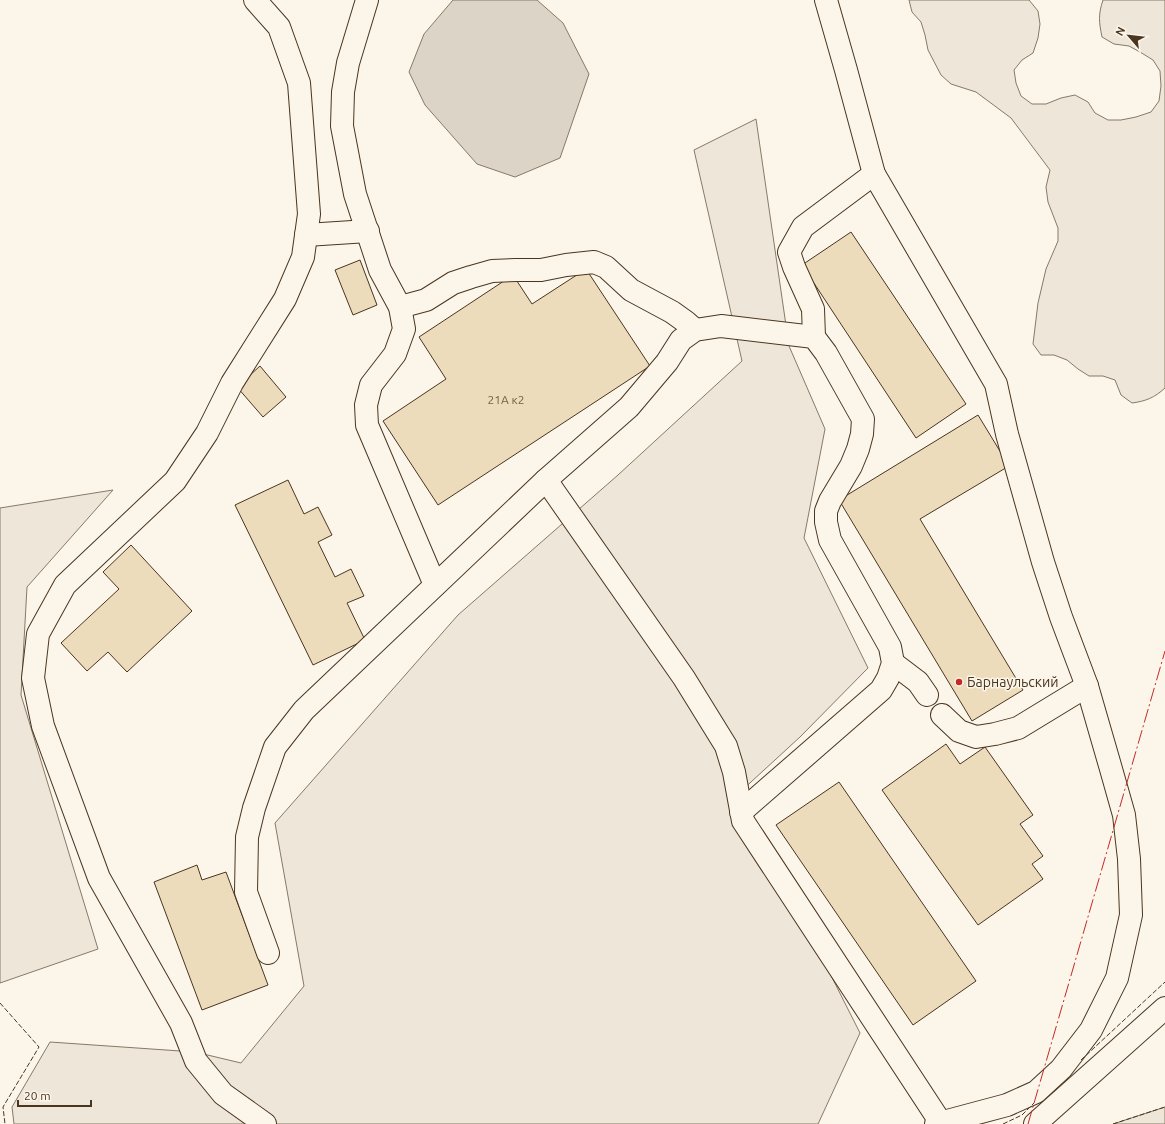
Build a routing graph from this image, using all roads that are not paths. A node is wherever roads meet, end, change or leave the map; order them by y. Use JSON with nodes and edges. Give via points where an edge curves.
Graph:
{"nodes":[{"id":1,"x":255,"y":0,"type":"edge"},
{"id":2,"x":367,"y":0,"type":"edge"},
{"id":3,"x":826,"y":0,"type":"edge"},
{"id":4,"x":874,"y":174,"type":"junction"},
{"id":5,"x":368,"y":231,"type":"junction"},
{"id":6,"x":306,"y":235,"type":"junction"},
{"id":7,"x":400,"y":307,"type":"junction"},
{"id":8,"x":695,"y":330,"type":"junction"},
{"id":9,"x":814,"y":337,"type":"junction"},
{"id":10,"x":546,"y":480,"type":"junction"},
{"id":11,"x":435,"y":585,"type":"junction"},
{"id":12,"x":893,"y":663,"type":"junction"},
{"id":13,"x":1087,"y":686,"type":"junction"},
{"id":14,"x":927,"y":695,"type":"dead end"},
{"id":15,"x":942,"y":715,"type":"dead end"},
{"id":16,"x":741,"y":812,"type":"junction"},
{"id":17,"x":268,"y":952,"type":"dead end"},
{"id":18,"x":1165,"y":1008,"type":"edge"},
{"id":19,"x":939,"y":1123,"type":"edge"},
{"id":20,"x":266,"y":1124,"type":"edge"},
{"id":21,"x":1035,"y":1124,"type":"edge"}],
"edges":[{"from":1,"to":6,"type":"lane","via":[[278,27],[299,84],[309,214]]},
{"from":2,"to":5,"type":"lane","via":[[348,63],[343,92],[342,126],[355,194]]},
{"from":3,"to":4,"type":"lane"},
{"from":4,"to":9,"type":"lane","via":[[803,227],[789,252],[813,309]]},
{"from":4,"to":13,"type":"lane","via":[[996,384],[1007,434],[1043,562]]},
{"from":5,"to":6,"type":"lane"},
{"from":5,"to":7,"type":"lane","via":[[380,270]]},
{"from":6,"to":20,"type":"lane","via":[[303,257],[285,299],[232,384],[207,433],[175,481],[65,585],[38,634],[33,678],[43,726],[99,878],[181,1023],[196,1061],[223,1094]]},
{"from":7,"to":8,"type":"lane","via":[[426,300],[452,283],[492,272],[541,270],[594,262],[606,266],[631,290],[672,312]]},
{"from":7,"to":11,"type":"lane","via":[[404,329],[395,354],[371,385],[366,405],[367,425]]},
{"from":8,"to":9,"type":"lane","via":[[720,326]]},
{"from":8,"to":10,"type":"lane","via":[[681,340],[667,362],[629,407]]},
{"from":9,"to":12,"type":"lane","via":[[826,353],[863,419],[862,434],[851,466],[826,511],[830,540],[890,647]]},
{"from":10,"to":11,"type":"lane"},
{"from":10,"to":16,"type":"lane","via":[[684,678],[726,746],[734,772]]},
{"from":11,"to":17,"type":"lane","via":[[304,710],[275,747],[254,808],[249,829],[246,867],[246,892]]},
{"from":12,"to":14,"type":"lane","via":[[918,682]]},
{"from":12,"to":16,"type":"lane","via":[[881,690]]},
{"from":13,"to":15,"type":"lane","via":[[1018,728],[995,734],[976,737],[959,731]]},
{"from":13,"to":19,"type":"lane","via":[[1124,815],[1129,858],[1131,914],[1117,978],[1091,1030],[1061,1069],[1036,1092],[1007,1105]]},
{"from":16,"to":19,"type":"lane","via":[[743,821]]},
{"from":18,"to":21,"type":"lane"}]}
